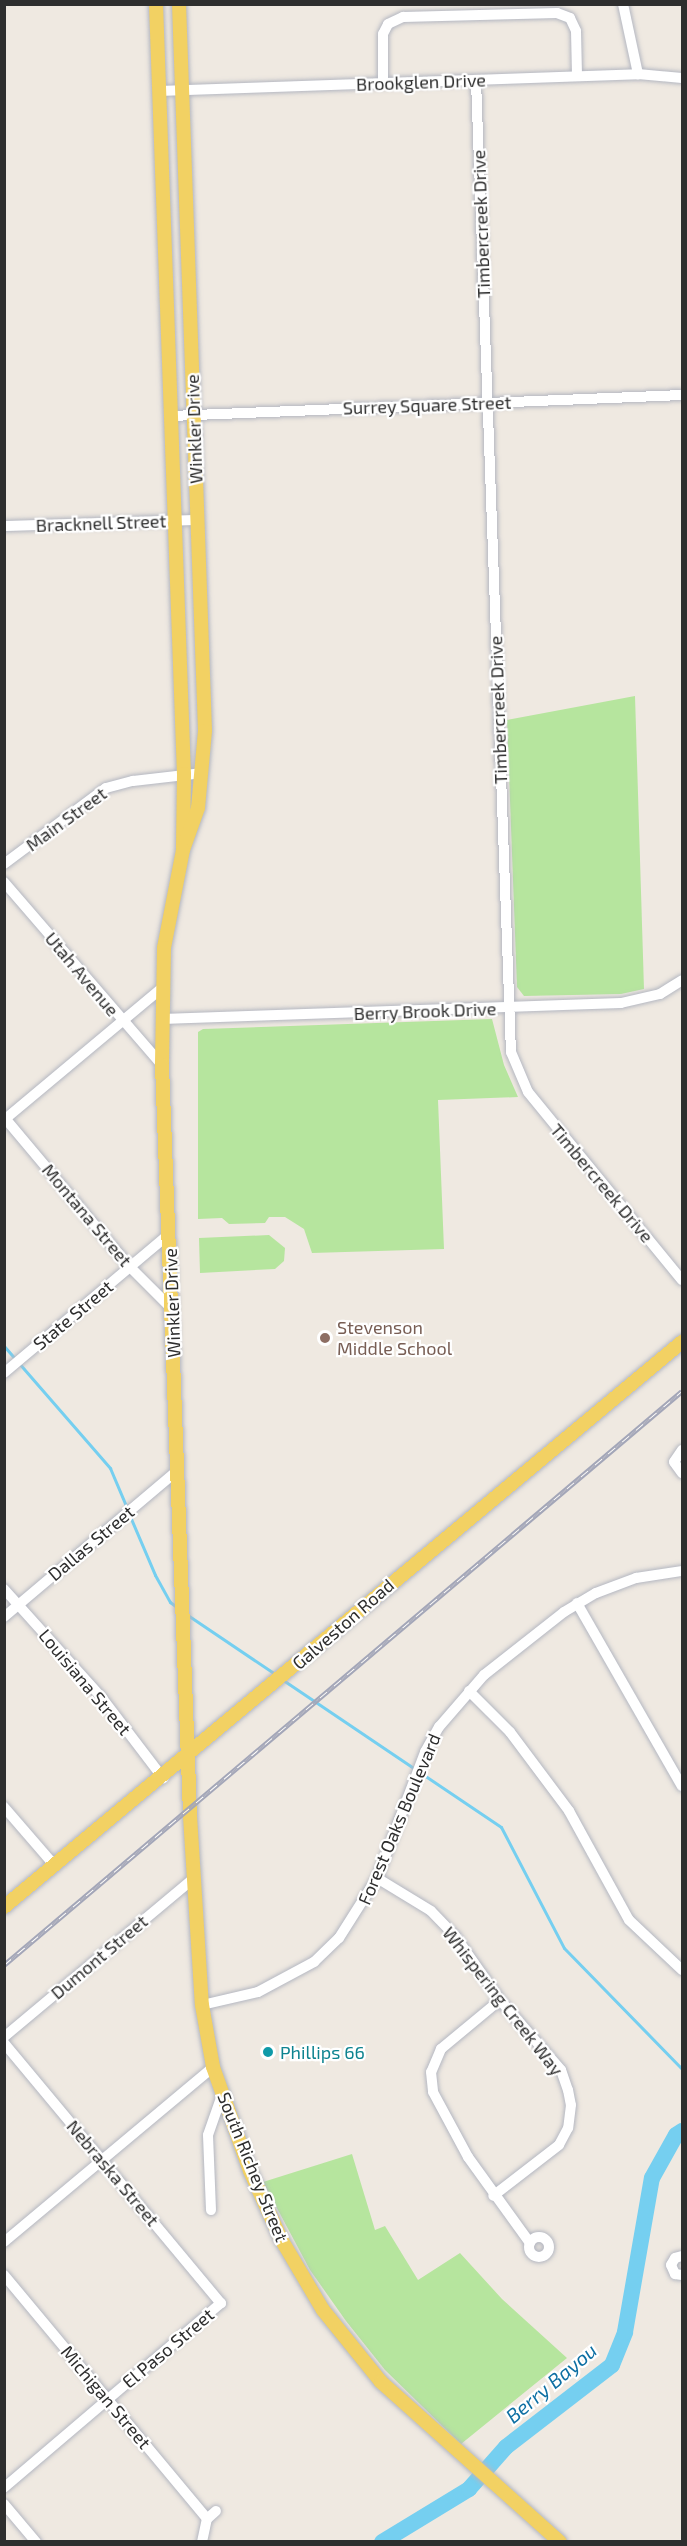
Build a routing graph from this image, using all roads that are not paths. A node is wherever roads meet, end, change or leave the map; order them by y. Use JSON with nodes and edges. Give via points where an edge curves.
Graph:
{"nodes":[{"id":1,"x":156,"y":4,"type":"edge"},
{"id":2,"x":179,"y":4,"type":"edge"},
{"id":3,"x":623,"y":4,"type":"edge"},
{"id":4,"x":638,"y":74,"type":"junction"},
{"id":5,"x":577,"y":76,"type":"junction"},
{"id":6,"x":682,"y":78,"type":"edge"},
{"id":7,"x":476,"y":80,"type":"junction"},
{"id":8,"x":383,"y":83,"type":"junction"},
{"id":9,"x":182,"y":90,"type":"junction"},
{"id":10,"x":159,"y":91,"type":"junction"},
{"id":11,"x":190,"y":304,"type":"junction"},
{"id":12,"x":166,"y":306,"type":"junction"},
{"id":13,"x":682,"y":395,"type":"edge"},
{"id":14,"x":486,"y":402,"type":"junction"},
{"id":15,"x":194,"y":414,"type":"junction"},
{"id":16,"x":171,"y":416,"type":"junction"},
{"id":17,"x":197,"y":520,"type":"junction"},
{"id":18,"x":175,"y":521,"type":"junction"},
{"id":19,"x":4,"y":526,"type":"edge"},
{"id":20,"x":203,"y":773,"type":"junction"},
{"id":21,"x":184,"y":774,"type":"junction"},
{"id":22,"x":183,"y":850,"type":"junction"},
{"id":23,"x":4,"y":864,"type":"edge"},
{"id":24,"x":4,"y":882,"type":"edge"},
{"id":25,"x":682,"y":980,"type":"edge"},
{"id":26,"x":162,"y":988,"type":"junction"},
{"id":27,"x":507,"y":1007,"type":"junction"},
{"id":28,"x":162,"y":1019,"type":"junction"},
{"id":29,"x":123,"y":1022,"type":"junction"},
{"id":30,"x":162,"y":1065,"type":"junction"},
{"id":31,"x":5,"y":1119,"type":"edge"},
{"id":32,"x":169,"y":1234,"type":"junction"},
{"id":33,"x":130,"y":1267,"type":"junction"},
{"id":34,"x":682,"y":1280,"type":"edge"},
{"id":35,"x":173,"y":1310,"type":"junction"},
{"id":36,"x":682,"y":1342,"type":"edge"},
{"id":37,"x":7,"y":1371,"type":"edge"},
{"id":38,"x":682,"y":1450,"type":"edge"},
{"id":39,"x":178,"y":1470,"type":"junction"},
{"id":40,"x":682,"y":1473,"type":"edge"},
{"id":41,"x":682,"y":1571,"type":"edge"},
{"id":42,"x":4,"y":1588,"type":"edge"},
{"id":43,"x":577,"y":1603,"type":"junction"},
{"id":44,"x":18,"y":1605,"type":"junction"},
{"id":45,"x":4,"y":1617,"type":"edge"},
{"id":46,"x":469,"y":1691,"type":"junction"},
{"id":47,"x":189,"y":1757,"type":"junction"},
{"id":48,"x":163,"y":1778,"type":"junction"},
{"id":49,"x":682,"y":1786,"type":"edge"},
{"id":50,"x":4,"y":1808,"type":"edge"},
{"id":51,"x":55,"y":1866,"type":"junction"},
{"id":52,"x":194,"y":1878,"type":"junction"},
{"id":53,"x":377,"y":1878,"type":"junction"},
{"id":54,"x":4,"y":1907,"type":"edge"},
{"id":55,"x":682,"y":1970,"type":"edge"},
{"id":56,"x":500,"y":2000,"type":"junction"},
{"id":57,"x":202,"y":2005,"type":"junction"},
{"id":58,"x":4,"y":2037,"type":"edge"},
{"id":59,"x":4,"y":2043,"type":"edge"},
{"id":60,"x":213,"y":2067,"type":"junction"},
{"id":61,"x":222,"y":2095,"type":"junction"},
{"id":62,"x":102,"y":2160,"type":"junction"},
{"id":63,"x":493,"y":2196,"type":"junction"},
{"id":64,"x":211,"y":2210,"type":"dead end"},
{"id":65,"x":4,"y":2242,"type":"edge"},
{"id":66,"x":530,"y":2243,"type":"dead end"},
{"id":67,"x":682,"y":2256,"type":"edge"},
{"id":68,"x":4,"y":2275,"type":"edge"},
{"id":69,"x":682,"y":2275,"type":"edge"},
{"id":70,"x":222,"y":2303,"type":"joint"},
{"id":71,"x":108,"y":2399,"type":"junction"},
{"id":72,"x":4,"y":2488,"type":"edge"},
{"id":73,"x":4,"y":2504,"type":"edge"},
{"id":74,"x":36,"y":2541,"type":"edge"},
{"id":75,"x":202,"y":2541,"type":"edge"},
{"id":76,"x":560,"y":2541,"type":"edge"}],
"edges":[{"from":1,"to":10,"type":"main road","name":"Winkler Drive"},
{"from":2,"to":9,"type":"main road","name":"Winkler Drive"},
{"from":3,"to":4,"type":"street"},
{"from":4,"to":5,"type":"street","name":"Brookglen Drive"},
{"from":4,"to":6,"type":"street","name":"Brookglen Drive"},
{"from":5,"to":7,"type":"street","name":"Brookglen Drive"},
{"from":5,"to":8,"type":"street","via":[[576,31],[570,18],[557,13],[402,18],[388,24],[383,34]]},
{"from":7,"to":8,"type":"street","name":"Brookglen Drive"},
{"from":7,"to":14,"type":"street","name":"Timbercreek Drive"},
{"from":8,"to":9,"type":"street","name":"Brookglen Drive"},
{"from":9,"to":10,"type":"street","name":"Brookglen Drive"},
{"from":9,"to":11,"type":"main road","name":"Winkler Drive"},
{"from":10,"to":12,"type":"main road","name":"Winkler Drive"},
{"from":11,"to":12,"type":"main road"},
{"from":11,"to":15,"type":"main road","name":"Winkler Drive"},
{"from":12,"to":16,"type":"main road","name":"Winkler Drive"},
{"from":13,"to":14,"type":"street","name":"Surrey Square Street"},
{"from":14,"to":15,"type":"street","name":"Surrey Square Street"},
{"from":14,"to":27,"type":"street","name":"Timbercreek Drive"},
{"from":15,"to":16,"type":"street","name":"Surrey Square Street"},
{"from":15,"to":17,"type":"main road","name":"Winkler Drive"},
{"from":16,"to":18,"type":"main road","name":"Winkler Drive"},
{"from":17,"to":18,"type":"street","name":"Bracknell Street"},
{"from":17,"to":20,"type":"main road","name":"Winkler Drive"},
{"from":18,"to":19,"type":"street","name":"Bracknell Street"},
{"from":18,"to":21,"type":"main road","name":"Winkler Drive"},
{"from":20,"to":21,"type":"street","name":"Main Street"},
{"from":20,"to":22,"type":"main road","name":"Winkler Drive","via":[[193,829]]},
{"from":21,"to":22,"type":"main road","name":"Winkler Drive"},
{"from":21,"to":23,"type":"street","name":"Main Street","via":[[106,788]]},
{"from":22,"to":26,"type":"main road","name":"Winkler Drive","via":[[164,948]]},
{"from":24,"to":29,"type":"street","name":"Utah Avenue"},
{"from":25,"to":27,"type":"street","name":"Berry Brook Drive","via":[[660,994],[621,1003]]},
{"from":26,"to":28,"type":"main road","name":"Winkler Drive"},
{"from":26,"to":29,"type":"street"},
{"from":27,"to":28,"type":"street","name":"Berry Brook Drive"},
{"from":27,"to":34,"type":"street","name":"Timbercreek Drive","via":[[516,1070],[528,1092]]},
{"from":28,"to":30,"type":"main road","name":"Winkler Drive"},
{"from":29,"to":30,"type":"street","name":"Utah Avenue"},
{"from":29,"to":31,"type":"street"},
{"from":30,"to":32,"type":"main road","name":"Winkler Drive"},
{"from":31,"to":33,"type":"street","name":"Montana Street"},
{"from":32,"to":33,"type":"street","name":"State Street"},
{"from":32,"to":35,"type":"main road","name":"Winkler Drive"},
{"from":33,"to":35,"type":"street","name":"Montana Street"},
{"from":33,"to":37,"type":"street","name":"State Street"},
{"from":35,"to":39,"type":"main road","name":"Winkler Drive"},
{"from":36,"to":47,"type":"main road","name":"Galveston Road"},
{"from":38,"to":40,"type":"street","via":[[674,1462]]},
{"from":39,"to":44,"type":"street","name":"Dallas Street"},
{"from":39,"to":47,"type":"main road","name":"Winkler Drive"},
{"from":41,"to":43,"type":"street","name":"Forest Oaks Boulevard","via":[[615,1584]]},
{"from":42,"to":44,"type":"street","name":"Louisiana Street"},
{"from":43,"to":46,"type":"street","name":"Forest Oaks Boulevard"},
{"from":43,"to":49,"type":"street"},
{"from":44,"to":45,"type":"street","name":"Dallas Street"},
{"from":44,"to":48,"type":"street","name":"Louisiana Street","via":[[88,1682]]},
{"from":46,"to":53,"type":"street","name":"Forest Oaks Boulevard","via":[[439,1727],[425,1752]]},
{"from":46,"to":55,"type":"street","via":[[510,1732],[569,1811],[628,1920]]},
{"from":47,"to":48,"type":"main road","name":"Galveston Road"},
{"from":47,"to":52,"type":"main road","name":"South Richey Street"},
{"from":48,"to":51,"type":"main road","name":"Galveston Road"},
{"from":50,"to":51,"type":"street"},
{"from":51,"to":54,"type":"main road","name":"Galveston Road"},
{"from":52,"to":57,"type":"main road","name":"South Richey Street"},
{"from":52,"to":58,"type":"street","name":"Dumont Street"},
{"from":53,"to":56,"type":"street","name":"Whispering Creek Way","via":[[431,1911],[456,1937]]},
{"from":53,"to":57,"type":"street","name":"Forest Oaks Boulevard","via":[[346,1929],[314,1962],[258,1992]]},
{"from":56,"to":63,"type":"street","via":[[449,2040],[431,2072],[433,2092],[448,2123]]},
{"from":56,"to":63,"type":"street","name":"Whispering Creek Way","via":[[561,2070],[571,2105],[568,2128],[559,2145]]},
{"from":57,"to":60,"type":"main road","name":"South Richey Street"},
{"from":59,"to":62,"type":"street","name":"Nebraska Street"},
{"from":60,"to":61,"type":"main road","name":"South Richey Street"},
{"from":60,"to":62,"type":"street"},
{"from":61,"to":64,"type":"street","via":[[208,2135]]},
{"from":61,"to":76,"type":"main road","name":"South Richey Street","via":[[265,2207],[323,2310],[381,2382]]},
{"from":62,"to":65,"type":"street"},
{"from":62,"to":70,"type":"street","name":"Nebraska Street"},
{"from":63,"to":66,"type":"street"},
{"from":67,"to":69,"type":"street","via":[[671,2265],[675,2274]]},
{"from":68,"to":71,"type":"street","name":"Michigan Street"},
{"from":70,"to":71,"type":"street","name":"El Paso Street"},
{"from":71,"to":72,"type":"street","name":"El Paso Street"},
{"from":71,"to":75,"type":"street","name":"Michigan Street","via":[[212,2515]]},
{"from":73,"to":74,"type":"street"}]}
